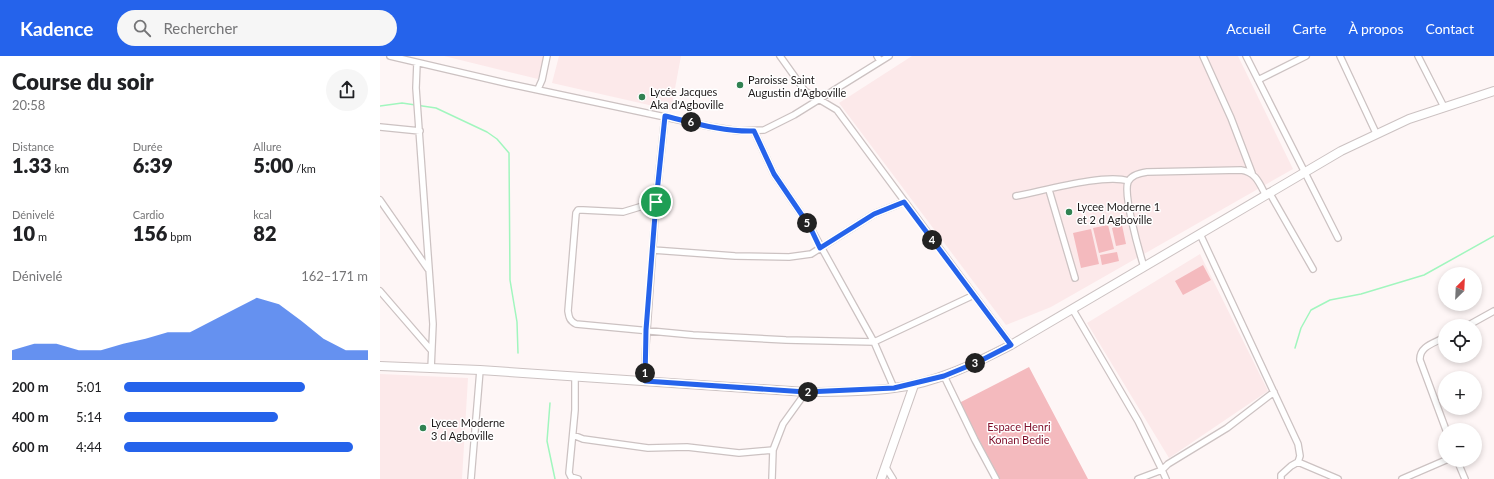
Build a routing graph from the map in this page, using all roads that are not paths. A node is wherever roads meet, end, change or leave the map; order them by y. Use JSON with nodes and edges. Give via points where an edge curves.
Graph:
{"nodes":[{"id":1,"x":390,"y":56,"type":"edge"},
{"id":2,"x":547,"y":56,"type":"edge"},
{"id":3,"x":780,"y":56,"type":"edge"},
{"id":4,"x":889,"y":56,"type":"edge"},
{"id":5,"x":1202,"y":56,"type":"edge"},
{"id":6,"x":1246,"y":56,"type":"edge"},
{"id":7,"x":1306,"y":56,"type":"edge"},
{"id":8,"x":1340,"y":56,"type":"edge"},
{"id":9,"x":1418,"y":56,"type":"edge"},
{"id":10,"x":878,"y":59,"type":"edge"},
{"id":11,"x":417,"y":63,"type":"junction"},
{"id":12,"x":1258,"y":80,"type":"junction"},
{"id":13,"x":538,"y":90,"type":"junction"},
{"id":14,"x":1494,"y":91,"type":"edge"},
{"id":15,"x":818,"y":99,"type":"junction"},
{"id":16,"x":1444,"y":107,"type":"junction"},
{"id":17,"x":665,"y":116,"type":"junction"},
{"id":18,"x":380,"y":127,"type":"edge"},
{"id":19,"x":420,"y":131,"type":"junction"},
{"id":20,"x":754,"y":131,"type":"junction"},
{"id":21,"x":1376,"y":133,"type":"junction"},
{"id":22,"x":1303,"y":171,"type":"junction"},
{"id":23,"x":1252,"y":173,"type":"junction"},
{"id":24,"x":1128,"y":181,"type":"junction"},
{"id":25,"x":1049,"y":190,"type":"junction"},
{"id":26,"x":1267,"y":193,"type":"junction"},
{"id":27,"x":1016,"y":196,"type":"dead end"},
{"id":28,"x":380,"y":200,"type":"edge"},
{"id":29,"x":656,"y":202,"type":"junction"},
{"id":30,"x":904,"y":202,"type":"junction"},
{"id":31,"x":1200,"y":234,"type":"junction"},
{"id":32,"x":1338,"y":238,"type":"dead end"},
{"id":33,"x":820,"y":248,"type":"junction"},
{"id":34,"x":653,"y":250,"type":"junction"},
{"id":35,"x":1144,"y":267,"type":"junction"},
{"id":36,"x":1313,"y":269,"type":"dead end"},
{"id":37,"x":429,"y":270,"type":"junction"},
{"id":38,"x":1075,"y":278,"type":"dead end"},
{"id":39,"x":380,"y":291,"type":"edge"},
{"id":40,"x":974,"y":296,"type":"junction"},
{"id":41,"x":1073,"y":310,"type":"junction"},
{"id":42,"x":1494,"y":311,"type":"edge"},
{"id":43,"x":1480,"y":319,"type":"edge"},
{"id":44,"x":646,"y":330,"type":"junction"},
{"id":45,"x":874,"y":342,"type":"junction"},
{"id":46,"x":1438,"y":342,"type":"edge"},
{"id":47,"x":1011,"y":345,"type":"junction"},
{"id":48,"x":431,"y":350,"type":"junction"},
{"id":49,"x":380,"y":366,"type":"edge"},
{"id":50,"x":431,"y":369,"type":"junction"},
{"id":51,"x":480,"y":370,"type":"junction"},
{"id":52,"x":944,"y":376,"type":"junction"},
{"id":53,"x":575,"y":377,"type":"junction"},
{"id":54,"x":645,"y":381,"type":"junction"},
{"id":55,"x":914,"y":384,"type":"junction"},
{"id":56,"x":894,"y":388,"type":"junction"},
{"id":57,"x":806,"y":392,"type":"junction"},
{"id":58,"x":1274,"y":392,"type":"junction"},
{"id":59,"x":1443,"y":423,"type":"edge"},
{"id":60,"x":573,"y":435,"type":"junction"},
{"id":61,"x":773,"y":450,"type":"junction"},
{"id":62,"x":1298,"y":462,"type":"junction"},
{"id":63,"x":1438,"y":463,"type":"edge"},
{"id":64,"x":885,"y":466,"type":"junction"},
{"id":65,"x":1460,"y":467,"type":"edge"},
{"id":66,"x":1162,"y":470,"type":"junction"},
{"id":67,"x":471,"y":479,"type":"edge"},
{"id":68,"x":578,"y":479,"type":"edge"},
{"id":69,"x":772,"y":479,"type":"edge"},
{"id":70,"x":881,"y":479,"type":"edge"},
{"id":71,"x":892,"y":479,"type":"edge"},
{"id":72,"x":996,"y":479,"type":"edge"},
{"id":73,"x":1138,"y":479,"type":"edge"},
{"id":74,"x":1166,"y":479,"type":"edge"},
{"id":75,"x":1281,"y":479,"type":"edge"},
{"id":76,"x":1338,"y":479,"type":"edge"},
{"id":77,"x":1402,"y":479,"type":"edge"},
{"id":78,"x":1464,"y":479,"type":"edge"}],
"edges":[{"from":1,"to":11,"type":"street"},
{"from":2,"to":13,"type":"street"},
{"from":3,"to":15,"type":"street","via":[[805,91]]},
{"from":4,"to":10,"type":"street"},
{"from":5,"to":23,"type":"street","via":[[1231,118]]},
{"from":6,"to":12,"type":"street"},
{"from":7,"to":12,"type":"street"},
{"from":8,"to":21,"type":"street"},
{"from":9,"to":16,"type":"street"},
{"from":10,"to":15,"type":"street"},
{"from":11,"to":13,"type":"street"},
{"from":11,"to":19,"type":"street","via":[[416,88]]},
{"from":12,"to":22,"type":"street"},
{"from":13,"to":17,"type":"street"},
{"from":14,"to":16,"type":"main road"},
{"from":15,"to":20,"type":"street","via":[[764,130]]},
{"from":15,"to":30,"type":"street","via":[[837,110]]},
{"from":16,"to":21,"type":"main road"},
{"from":17,"to":20,"type":"street","via":[[739,132]]},
{"from":17,"to":29,"type":"street"},
{"from":18,"to":19,"type":"street"},
{"from":19,"to":37,"type":"street"},
{"from":20,"to":33,"type":"street","via":[[774,174],[810,227]]},
{"from":21,"to":22,"type":"main road"},
{"from":22,"to":26,"type":"main road"},
{"from":22,"to":32,"type":"street"},
{"from":23,"to":24,"type":"street","via":[[1240,170],[1147,172],[1139,173]]},
{"from":23,"to":26,"type":"street"},
{"from":24,"to":25,"type":"street","via":[[1121,178],[1087,181]]},
{"from":24,"to":35,"type":"street","via":[[1133,227]]},
{"from":25,"to":27,"type":"street"},
{"from":25,"to":38,"type":"street"},
{"from":26,"to":31,"type":"main road"},
{"from":26,"to":36,"type":"street"},
{"from":28,"to":37,"type":"street"},
{"from":29,"to":34,"type":"street"},
{"from":29,"to":44,"type":"street","via":[[623,212],[578,210],[568,311],[569,318],[576,324]]},
{"from":30,"to":33,"type":"street","via":[[874,214]]},
{"from":30,"to":40,"type":"street"},
{"from":31,"to":35,"type":"main road"},
{"from":31,"to":58,"type":"street"},
{"from":33,"to":34,"type":"street","via":[[811,254],[789,257]]},
{"from":33,"to":45,"type":"street"},
{"from":34,"to":44,"type":"street"},
{"from":35,"to":41,"type":"main road"},
{"from":37,"to":48,"type":"street","via":[[433,324]]},
{"from":39,"to":48,"type":"street"},
{"from":40,"to":45,"type":"street"},
{"from":40,"to":47,"type":"street"},
{"from":41,"to":47,"type":"main road"},
{"from":41,"to":66,"type":"street","via":[[1138,421]]},
{"from":42,"to":43,"type":"street"},
{"from":44,"to":45,"type":"street","via":[[693,335]]},
{"from":44,"to":54,"type":"street"},
{"from":45,"to":56,"type":"street"},
{"from":46,"to":59,"type":"street","via":[[1423,349],[1420,360]]},
{"from":47,"to":52,"type":"main road"},
{"from":48,"to":50,"type":"street"},
{"from":49,"to":50,"type":"main road"},
{"from":50,"to":51,"type":"main road"},
{"from":51,"to":53,"type":"main road"},
{"from":51,"to":67,"type":"street"},
{"from":52,"to":55,"type":"main road"},
{"from":52,"to":72,"type":"street"},
{"from":53,"to":54,"type":"main road"},
{"from":53,"to":60,"type":"street"},
{"from":54,"to":57,"type":"main road"},
{"from":55,"to":56,"type":"main road"},
{"from":55,"to":64,"type":"main road"},
{"from":56,"to":57,"type":"main road"},
{"from":57,"to":61,"type":"street","via":[[783,424]]},
{"from":58,"to":62,"type":"street","via":[[1298,444]]},
{"from":58,"to":66,"type":"street","via":[[1227,428],[1185,452]]},
{"from":60,"to":61,"type":"street","via":[[583,439],[648,448],[687,447],[739,453]]},
{"from":60,"to":68,"type":"street","via":[[569,473]]},
{"from":61,"to":69,"type":"street"},
{"from":62,"to":75,"type":"street","via":[[1281,474]]},
{"from":62,"to":76,"type":"street"},
{"from":63,"to":77,"type":"street"},
{"from":64,"to":70,"type":"main road"},
{"from":64,"to":71,"type":"street"},
{"from":65,"to":78,"type":"street"},
{"from":66,"to":73,"type":"street"},
{"from":66,"to":74,"type":"street"}]}
